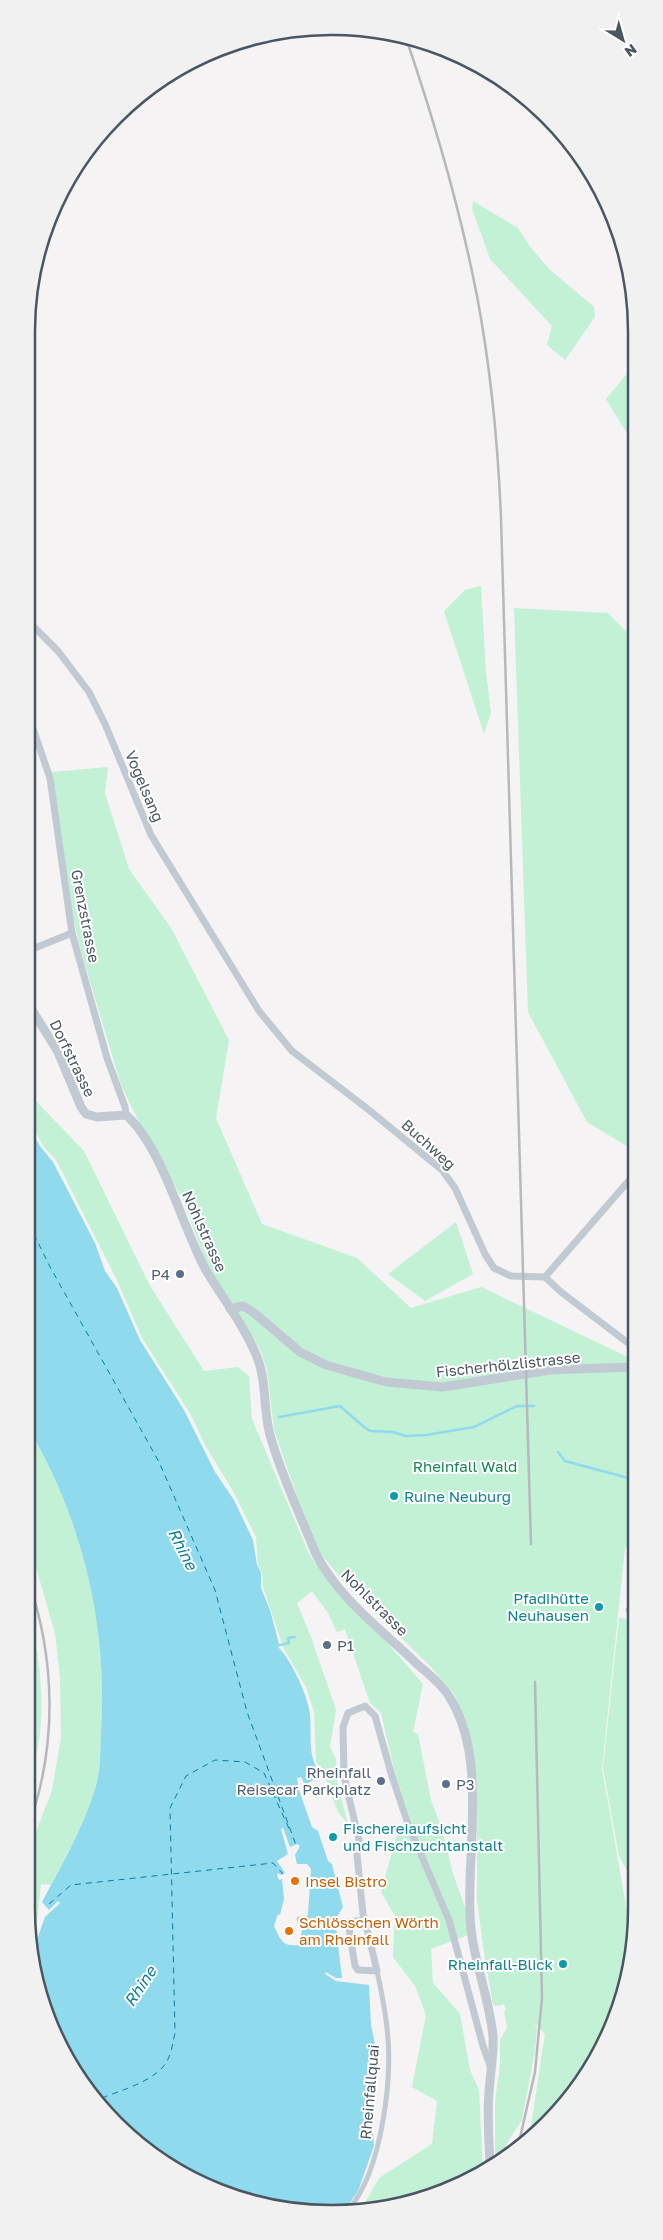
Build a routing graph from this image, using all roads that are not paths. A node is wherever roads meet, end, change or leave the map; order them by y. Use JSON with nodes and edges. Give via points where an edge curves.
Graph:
{"nodes":[{"id":1,"x":35,"y":628,"type":"edge"},
{"id":2,"x":35,"y":734,"type":"edge"},
{"id":3,"x":72,"y":932,"type":"junction"},
{"id":4,"x":35,"y":948,"type":"edge"},
{"id":5,"x":229,"y":963,"type":"joint"},
{"id":6,"x":35,"y":1013,"type":"edge"},
{"id":7,"x":126,"y":1115,"type":"junction"},
{"id":8,"x":628,"y":1182,"type":"edge"},
{"id":9,"x":545,"y":1277,"type":"junction"},
{"id":10,"x":230,"y":1310,"type":"junction"},
{"id":11,"x":628,"y":1343,"type":"edge"},
{"id":12,"x":628,"y":1367,"type":"edge"},
{"id":13,"x":300,"y":1919,"type":"dead end"},
{"id":14,"x":365,"y":1920,"type":"junction"},
{"id":15,"x":348,"y":1922,"type":"junction"},
{"id":16,"x":377,"y":1971,"type":"junction"},
{"id":17,"x":492,"y":2070,"type":"junction"},
{"id":18,"x":490,"y":2159,"type":"edge"},
{"id":19,"x":352,"y":2204,"type":"edge"}],
"edges":[{"from":1,"to":5,"type":"street","name":"Vogelsang","via":[[58,651],[89,692],[151,835]]},
{"from":2,"to":3,"type":"street","name":"Grenzstrasse","via":[[50,778]]},
{"from":3,"to":4,"type":"street"},
{"from":3,"to":7,"type":"street","name":"Grenzstrasse","via":[[107,1058],[126,1106]]},
{"from":5,"to":9,"type":"street","name":"Buchweg","via":[[259,1011],[292,1051],[442,1170],[455,1188],[494,1268],[517,1276]]},
{"from":6,"to":7,"type":"street","name":"Dorfstrasse","via":[[58,1052],[86,1114],[98,1117]]},
{"from":7,"to":10,"type":"street","name":"Nohlstrasse","via":[[138,1126],[152,1151],[206,1270]]},
{"from":8,"to":9,"type":"street"},
{"from":9,"to":11,"type":"street"},
{"from":10,"to":12,"type":"street","name":"Fischerhölzlistrasse","via":[[243,1306],[300,1352],[326,1365],[386,1382],[443,1387],[550,1370]]},
{"from":10,"to":17,"type":"street","name":"Nohlstrasse","via":[[257,1357],[273,1444],[323,1568],[342,1592],[444,1690],[462,1725],[472,1780],[470,1916],[492,2034]]},
{"from":13,"to":15,"type":"street"},
{"from":14,"to":15,"type":"street"},
{"from":14,"to":16,"type":"street","name":"Rheinfallquai"},
{"from":14,"to":17,"type":"street","name":"Rheinfallquai","via":[[357,1856],[359,1840],[344,1776],[343,1727],[348,1713],[365,1706],[376,1716],[408,1824],[449,1920]]},
{"from":15,"to":16,"type":"street","via":[[356,1968]]},
{"from":16,"to":19,"type":"street","name":"Rheinfallquai","via":[[388,2056],[382,2125],[369,2172]]},
{"from":17,"to":18,"type":"street","name":"Nohlstrasse","via":[[488,2117]]}]}
